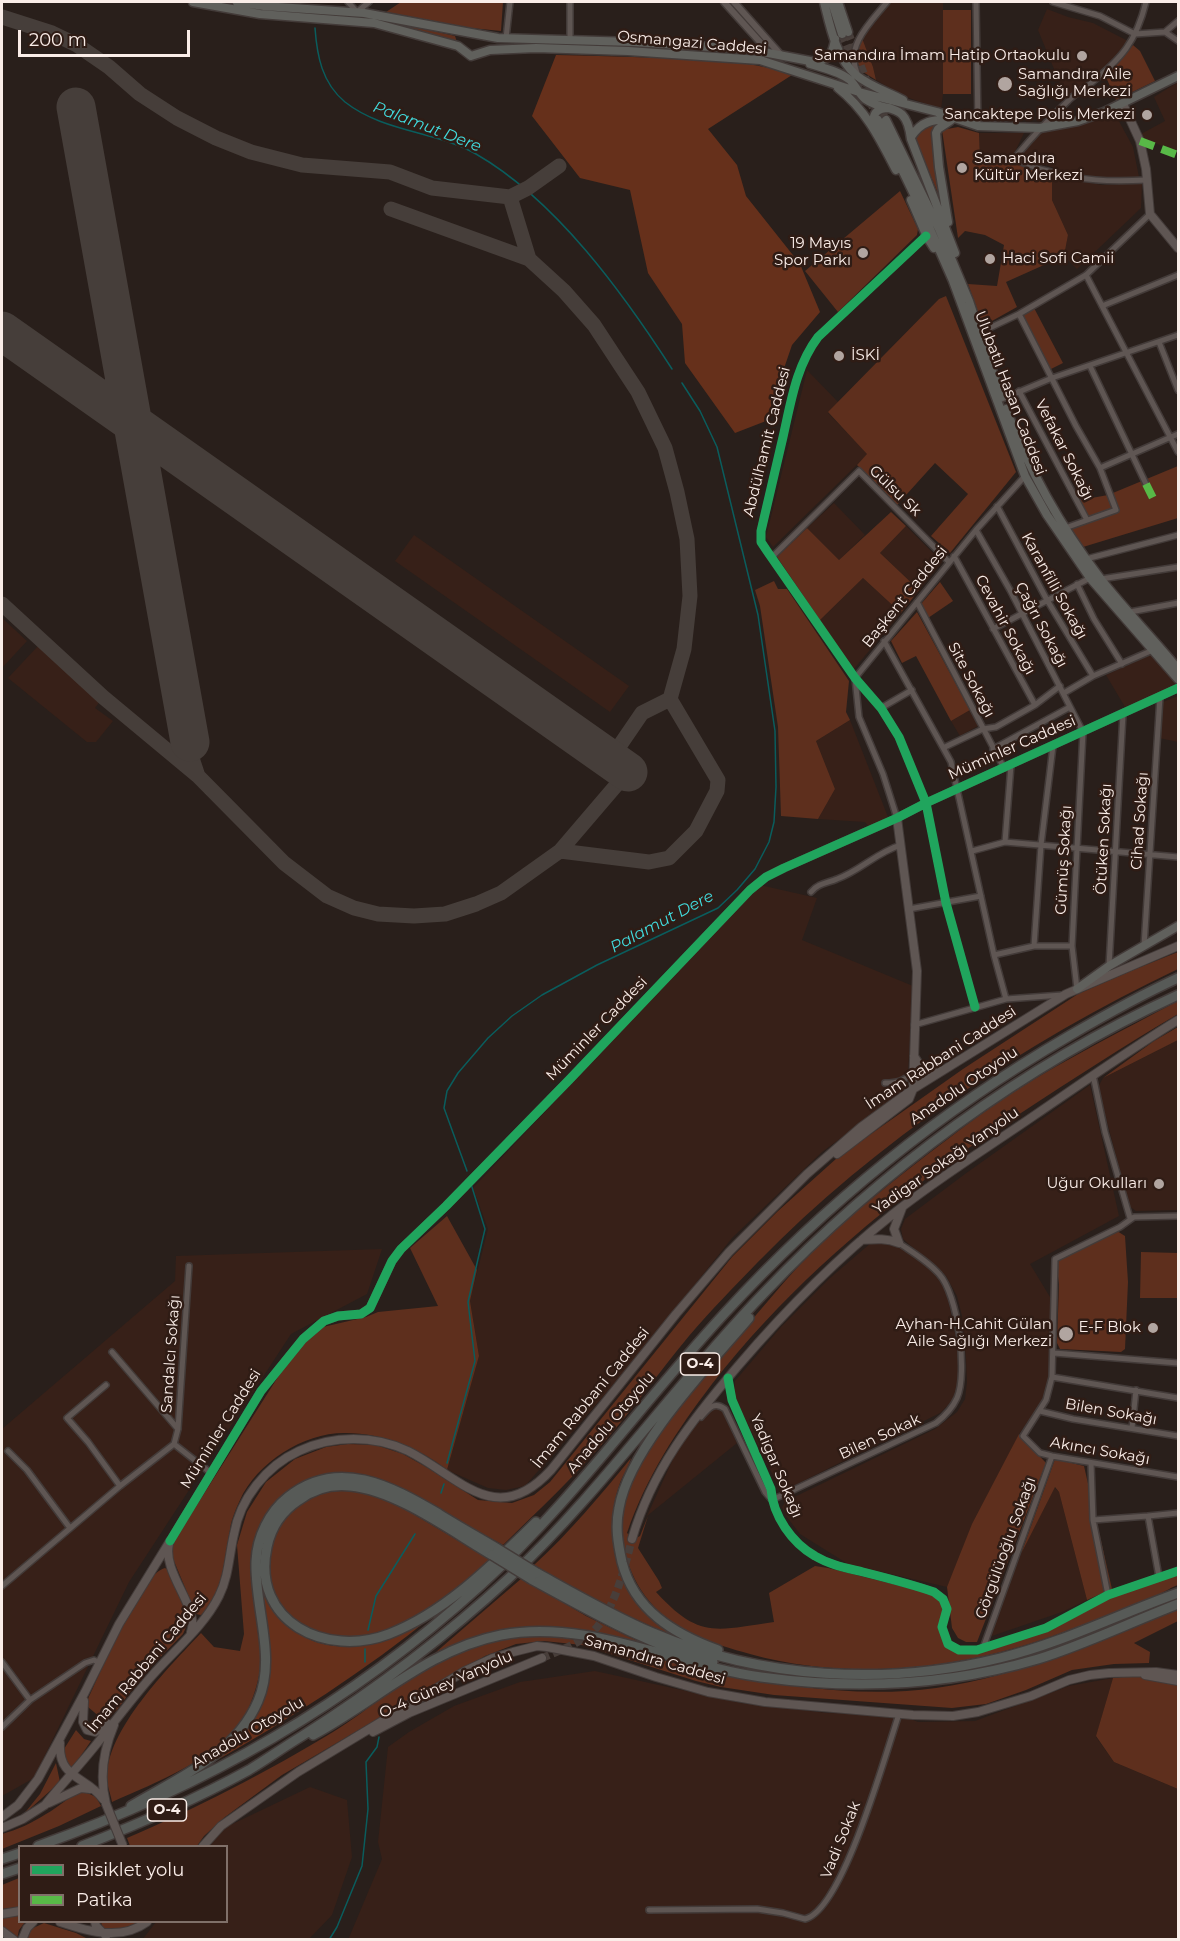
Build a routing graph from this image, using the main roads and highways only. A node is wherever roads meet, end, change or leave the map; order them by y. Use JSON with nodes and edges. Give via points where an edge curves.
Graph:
{"nodes":[{"id":1,"x":193,"y":2,"type":"edge"},
{"id":2,"x":237,"y":2,"type":"edge"},
{"id":3,"x":824,"y":2,"type":"edge"},
{"id":4,"x":832,"y":2,"type":"edge"},
{"id":5,"x":838,"y":2,"type":"edge"},
{"id":6,"x":472,"y":33,"type":"junction"},
{"id":7,"x":842,"y":35,"type":"junction"},
{"id":8,"x":463,"y":50,"type":"junction"},
{"id":9,"x":481,"y":52,"type":"junction"},
{"id":10,"x":781,"y":55,"type":"junction"},
{"id":11,"x":1179,"y":75,"type":"edge"},
{"id":12,"x":832,"y":84,"type":"junction"},
{"id":13,"x":859,"y":92,"type":"junction"},
{"id":14,"x":1123,"y":104,"type":"junction"},
{"id":15,"x":892,"y":108,"type":"junction"},
{"id":16,"x":938,"y":112,"type":"junction"},
{"id":17,"x":961,"y":120,"type":"junction"},
{"id":18,"x":950,"y":121,"type":"junction"},
{"id":19,"x":879,"y":122,"type":"junction"},
{"id":20,"x":911,"y":138,"type":"junction"},
{"id":21,"x":1179,"y":248,"type":"edge"},
{"id":22,"x":955,"y":253,"type":"junction"},
{"id":23,"x":945,"y":263,"type":"junction"},
{"id":24,"x":969,"y":301,"type":"junction"},
{"id":25,"x":1179,"y":669,"type":"edge"},
{"id":26,"x":1179,"y":680,"type":"edge"},
{"id":27,"x":897,"y":818,"type":"road end"},
{"id":28,"x":1179,"y":926,"type":"edge"},
{"id":29,"x":1179,"y":946,"type":"edge"},
{"id":30,"x":1179,"y":978,"type":"edge"},
{"id":31,"x":1077,"y":989,"type":"junction"},
{"id":32,"x":1179,"y":995,"type":"edge"},
{"id":33,"x":1179,"y":1020,"type":"edge"},
{"id":34,"x":913,"y":1055,"type":"junction"},
{"id":35,"x":944,"y":1070,"type":"junction"},
{"id":36,"x":913,"y":1089,"type":"junction"},
{"id":37,"x":903,"y":1207,"type":"junction"},
{"id":38,"x":827,"y":1229,"type":"junction"},
{"id":39,"x":862,"y":1240,"type":"junction"},
{"id":40,"x":602,"y":1458,"type":"junction"},
{"id":41,"x":632,"y":1539,"type":"tunnel mouth"},
{"id":42,"x":495,"y":1552,"type":"junction"},
{"id":43,"x":170,"y":1566,"type":"junction"},
{"id":44,"x":152,"y":1568,"type":"junction"},
{"id":45,"x":534,"y":1576,"type":"junction"},
{"id":46,"x":1179,"y":1593,"type":"edge"},
{"id":47,"x":1179,"y":1604,"type":"edge"},
{"id":48,"x":209,"y":1612,"type":"junction"},
{"id":49,"x":190,"y":1614,"type":"junction"},
{"id":50,"x":187,"y":1638,"type":"junction"},
{"id":51,"x":542,"y":1658,"type":"tunnel mouth"},
{"id":52,"x":793,"y":1670,"type":"junction"},
{"id":53,"x":1138,"y":1674,"type":"junction"},
{"id":54,"x":1179,"y":1675,"type":"edge"},
{"id":55,"x":780,"y":1678,"type":"junction"},
{"id":56,"x":1179,"y":1681,"type":"edge"},
{"id":57,"x":85,"y":1692,"type":"junction"},
{"id":58,"x":117,"y":1718,"type":"junction"},
{"id":59,"x":60,"y":1739,"type":"junction"},
{"id":60,"x":250,"y":1769,"type":"junction"},
{"id":61,"x":298,"y":1772,"type":"junction"},
{"id":62,"x":72,"y":1773,"type":"junction"},
{"id":63,"x":97,"y":1792,"type":"junction"},
{"id":64,"x":106,"y":1804,"type":"junction"},
{"id":65,"x":45,"y":1805,"type":"junction"},
{"id":66,"x":2,"y":1817,"type":"edge"},
{"id":67,"x":96,"y":1826,"type":"junction"},
{"id":68,"x":2,"y":1828,"type":"edge"},
{"id":69,"x":41,"y":1845,"type":"edge"},
{"id":70,"x":84,"y":1845,"type":"edge"},
{"id":71,"x":123,"y":1845,"type":"edge"},
{"id":72,"x":204,"y":1845,"type":"edge"},
{"id":73,"x":18,"y":1854,"type":"edge"},
{"id":74,"x":2,"y":1859,"type":"edge"},
{"id":75,"x":18,"y":1869,"type":"edge"},
{"id":76,"x":2,"y":1874,"type":"edge"},
{"id":77,"x":18,"y":1911,"type":"edge"},
{"id":78,"x":2,"y":1914,"type":"edge"},
{"id":79,"x":32,"y":1923,"type":"edge"},
{"id":80,"x":95,"y":1923,"type":"edge"},
{"id":81,"x":147,"y":1923,"type":"edge"},
{"id":82,"x":147,"y":1923,"type":"edge"},
{"id":83,"x":76,"y":1924,"type":"edge"},
{"id":84,"x":2,"y":1931,"type":"edge"},
{"id":85,"x":106,"y":1937,"type":"edge"},
{"id":86,"x":136,"y":1938,"type":"dead end"},
{"id":87,"x":14,"y":1940,"type":"edge"},
{"id":88,"x":22,"y":1940,"type":"edge"},
{"id":89,"x":91,"y":1940,"type":"edge"}],
"edges":[{"from":1,"to":8,"type":"main road","name":"Osmangazi Caddesi","via":[[260,14],[374,23]]},
{"from":2,"to":6,"type":"main road","name":"Osmangazi Caddesi","via":[[357,12]]},
{"from":3,"to":7,"type":"main road"},
{"from":4,"to":7,"type":"main road"},
{"from":5,"to":7,"type":"main road"},
{"from":6,"to":8,"type":"main road","via":[[463,39]]},
{"from":6,"to":9,"type":"main road","via":[[483,42]]},
{"from":6,"to":10,"type":"main road","name":"Osmangazi Caddesi"},
{"from":7,"to":10,"type":"main road","via":[[824,62]]},
{"from":7,"to":16,"type":"main road","via":[[840,53],[860,78]]},
{"from":8,"to":9,"type":"main road","name":"Osmangazi Caddesi","via":[[471,56]]},
{"from":9,"to":12,"type":"main road","name":"Osmangazi Caddesi","via":[[547,48],[760,60]]},
{"from":10,"to":13,"type":"main road","via":[[843,76]]},
{"from":11,"to":14,"type":"main road","name":"Osmangazi Caddesi"},
{"from":12,"to":13,"type":"main road","name":"Osmangazi Caddesi"},
{"from":12,"to":19,"type":"main road"},
{"from":13,"to":15,"type":"main road","via":[[873,103]]},
{"from":13,"to":16,"type":"main road","name":"Osmangazi Caddesi"},
{"from":14,"to":17,"type":"main road","name":"Osmangazi Caddesi","via":[[1078,121],[1040,128],[978,126]]},
{"from":14,"to":21,"type":"main road","via":[[1140,141],[1150,214]]},
{"from":15,"to":19,"type":"main road","via":[[874,113]]},
{"from":15,"to":20,"type":"main road","via":[[907,121]]},
{"from":16,"to":17,"type":"main road","name":"Osmangazi Caddesi"},
{"from":17,"to":18,"type":"main road"},
{"from":18,"to":20,"type":"main road","via":[[923,123]]},
{"from":18,"to":22,"type":"main road","via":[[936,133]]},
{"from":19,"to":23,"type":"main road","name":"Ulubatlı Hasan Caddesi"},
{"from":19,"to":23,"type":"main road","via":[[926,236]]},
{"from":19,"to":24,"type":"main road","name":"Ulubatlı Hasan Caddesi","via":[[939,229]]},
{"from":20,"to":22,"type":"main road"},
{"from":22,"to":24,"type":"main road"},
{"from":23,"to":26,"type":"main road","name":"Ulubatlı Hasan Caddesi","via":[[1025,476],[1090,578]]},
{"from":24,"to":25,"type":"main road","name":"Ulubatlı Hasan Caddesi","via":[[1031,470],[1086,559]]},
{"from":27,"to":34,"type":"main road","via":[[917,971]]},
{"from":28,"to":31,"type":"main road"},
{"from":29,"to":31,"type":"main road","name":"İmam Rabbani Caddesi"},
{"from":30,"to":40,"type":"highway","name":"Anadolu Otoyolu","number":"O-4","via":[[1085,1026],[1005,1074],[927,1129],[841,1198],[722,1316]]},
{"from":31,"to":35,"type":"main road","name":"İmam Rabbani Caddesi"},
{"from":32,"to":38,"type":"highway","name":"Anadolu Otoyolu","number":"O-4","via":[[1013,1086],[937,1139]]},
{"from":33,"to":37,"type":"main road","name":"Yadigar Sokağı Yanyolu","via":[[1093,1074]]},
{"from":34,"to":35,"type":"main road","via":[[929,1071]]},
{"from":34,"to":36,"type":"main road"},
{"from":35,"to":36,"type":"main road","name":"İmam Rabbani Caddesi"},
{"from":36,"to":48,"type":"main road","name":"İmam Rabbani Caddesi","via":[[909,1099],[892,1114],[807,1174],[754,1226],[541,1481],[515,1495],[495,1497],[469,1489],[410,1452],[389,1444],[353,1439],[313,1445],[279,1462],[251,1494],[236,1524],[225,1583]]},
{"from":37,"to":39,"type":"main road","name":"Yadigar Sokağı Yanyolu"},
{"from":37,"to":39,"type":"main road","via":[[894,1230],[899,1243],[880,1238]]},
{"from":38,"to":52,"type":"highway","via":[[671,1410],[627,1479],[617,1518],[616,1535],[624,1570],[632,1589],[659,1620],[700,1643]]},
{"from":38,"to":60,"type":"highway","name":"Anadolu Otoyolu","number":"O-4","via":[[762,1295],[562,1525],[510,1577],[447,1633],[356,1702]]},
{"from":39,"to":41,"type":"main road","name":"Yadigar Sokağı Yanyolu","via":[[774,1324],[699,1412],[673,1448],[648,1494]]},
{"from":40,"to":42,"type":"highway","via":[[467,1586],[418,1620],[388,1635],[346,1642],[320,1638],[299,1629],[275,1602],[265,1562],[271,1532],[284,1512],[307,1495],[349,1485],[383,1492]]},
{"from":40,"to":67,"type":"highway","name":"Anadolu Otoyolu","number":"O-4","via":[[521,1546],[391,1659],[254,1750]]},
{"from":42,"to":45,"type":"highway","bridge":true},
{"from":42,"to":67,"type":"highway","via":[[411,1498],[374,1482],[333,1478],[296,1491],[269,1518],[258,1546],[257,1593],[266,1667],[259,1701],[249,1718],[238,1734],[203,1765]]},
{"from":43,"to":44,"type":"main road","via":[[162,1562]]},
{"from":43,"to":44,"type":"main road","name":"Müminler Caddesi","via":[[170,1541]]},
{"from":43,"to":49,"type":"main road"},
{"from":44,"to":57,"type":"main road","name":"Müminler Caddesi"},
{"from":45,"to":52,"type":"highway","via":[[671,1640],[746,1663]]},
{"from":45,"to":55,"type":"highway","via":[[616,1625],[662,1645]]},
{"from":46,"to":52,"type":"highway","via":[[1069,1636],[966,1666],[890,1675]]},
{"from":47,"to":55,"type":"highway","via":[[996,1671],[903,1684],[818,1684]]},
{"from":48,"to":49,"type":"main road","via":[[199,1619]]},
{"from":48,"to":50,"type":"main road","name":"İmam Rabbani Caddesi"},
{"from":49,"to":50,"type":"main road","via":[[193,1624]]},
{"from":50,"to":58,"type":"main road","name":"İmam Rabbani Caddesi"},
{"from":51,"to":61,"type":"main road","name":"O-4 Güney Yanyolu","via":[[408,1713]]},
{"from":53,"to":54,"type":"main road","name":"Samandıra Caddesi"},
{"from":53,"to":56,"type":"main road","name":"Samandıra Caddesi"},
{"from":53,"to":61,"type":"main road","name":"Samandıra Caddesi","via":[[1109,1673],[1069,1680],[978,1712],[953,1716],[899,1714],[765,1702],[708,1692],[594,1656],[537,1646],[493,1658],[465,1671]]},
{"from":55,"to":60,"type":"highway","via":[[706,1666],[589,1637],[532,1631],[502,1634],[438,1656],[341,1720]]},
{"from":57,"to":58,"type":"main road","via":[[82,1714],[87,1730],[95,1732]]},
{"from":57,"to":59,"type":"main road","name":"Müminler Caddesi"},
{"from":58,"to":62,"type":"main road","name":"İmam Rabbani Caddesi"},
{"from":58,"to":64,"type":"main road","via":[[101,1771]]},
{"from":59,"to":62,"type":"main road","via":[[60,1758]]},
{"from":59,"to":66,"type":"main road","name":"Müminler Caddesi","via":[[27,1794]]},
{"from":60,"to":70,"type":"highway","name":"Anadolu Otoyolu","number":"O-4","via":[[179,1805]]},
{"from":61,"to":72,"type":"main road","via":[[221,1826]]},
{"from":62,"to":63,"type":"main road"},
{"from":62,"to":65,"type":"main road","name":"İmam Rabbani Caddesi"},
{"from":63,"to":64,"type":"main road"},
{"from":63,"to":65,"type":"main road","via":[[81,1788]]},
{"from":64,"to":71,"type":"main road","bridge":true},
{"from":65,"to":68,"type":"main road","name":"İmam Rabbani Caddesi"},
{"from":67,"to":69,"type":"highway","name":"Anadolu Otoyolu","number":"O-4"},
{"from":73,"to":74,"type":"highway"},
{"from":75,"to":76,"type":"highway"},
{"from":77,"to":78,"type":"main road"},
{"from":79,"to":88,"type":"main road"},
{"from":80,"to":85,"type":"main road"},
{"from":81,"to":85,"type":"main road","via":[[123,1936]]},
{"from":82,"to":86,"type":"main road"},
{"from":83,"to":85,"type":"main road"},
{"from":83,"to":89,"type":"main road"},
{"from":84,"to":87,"type":"main road"}]}
